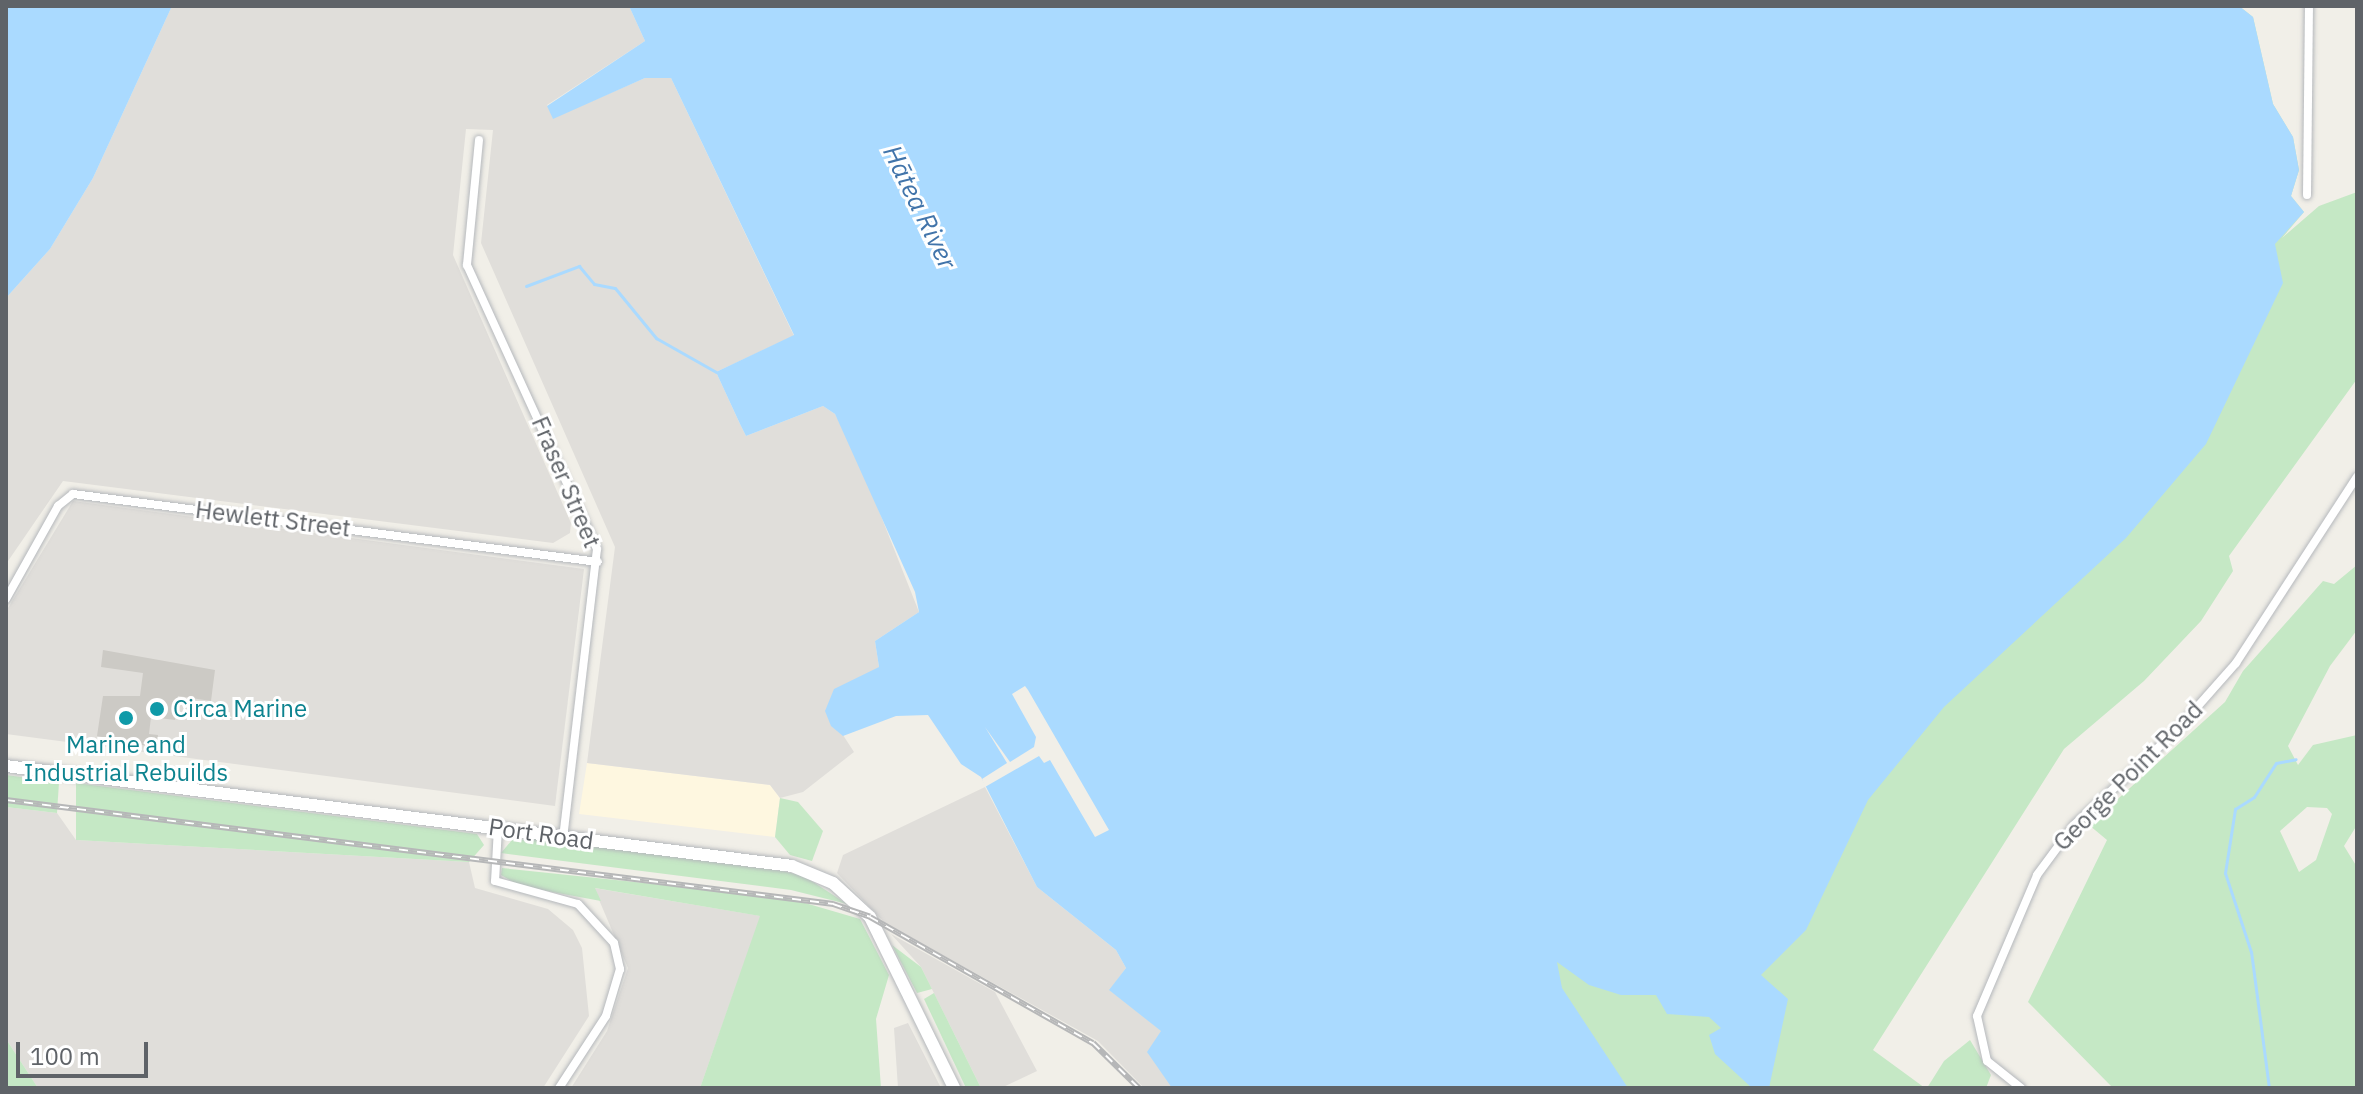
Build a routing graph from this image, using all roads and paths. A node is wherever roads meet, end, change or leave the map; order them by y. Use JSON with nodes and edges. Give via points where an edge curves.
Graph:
{"nodes":[{"id":1,"x":2309,"y":6,"type":"edge"},
{"id":2,"x":479,"y":140,"type":"dead end"},
{"id":3,"x":2307,"y":195,"type":"dead end"},
{"id":4,"x":2357,"y":477,"type":"edge"},
{"id":5,"x":598,"y":562,"type":"junction"},
{"id":6,"x":6,"y":599,"type":"edge"},
{"id":7,"x":6,"y":766,"type":"edge"},
{"id":8,"x":498,"y":828,"type":"junction"},
{"id":9,"x":563,"y":838,"type":"junction"},
{"id":10,"x":559,"y":1088,"type":"edge"},
{"id":11,"x":954,"y":1088,"type":"edge"},
{"id":12,"x":2021,"y":1088,"type":"edge"}],
"edges":[{"from":1,"to":3,"type":"street"},
{"from":2,"to":5,"type":"street","name":"Fraser Street","via":[[467,265],[590,527]]},
{"from":4,"to":12,"type":"street","name":"George Point Road","via":[[2236,663],[2175,732],[2074,825],[2037,875],[1977,1016],[1987,1061]]},
{"from":5,"to":6,"type":"street","name":"Hewlett Street","via":[[73,494],[58,506]]},
{"from":5,"to":9,"type":"street","name":"Fraser Street"},
{"from":7,"to":8,"type":"main road","name":"Port Road"},
{"from":8,"to":9,"type":"main road","name":"Port Road"},
{"from":8,"to":10,"type":"street","via":[[495,881],[578,904],[614,943],[620,969],[606,1016]]},
{"from":9,"to":11,"type":"main road","name":"Port Road","via":[[792,866],[833,883],[877,929]]}]}
